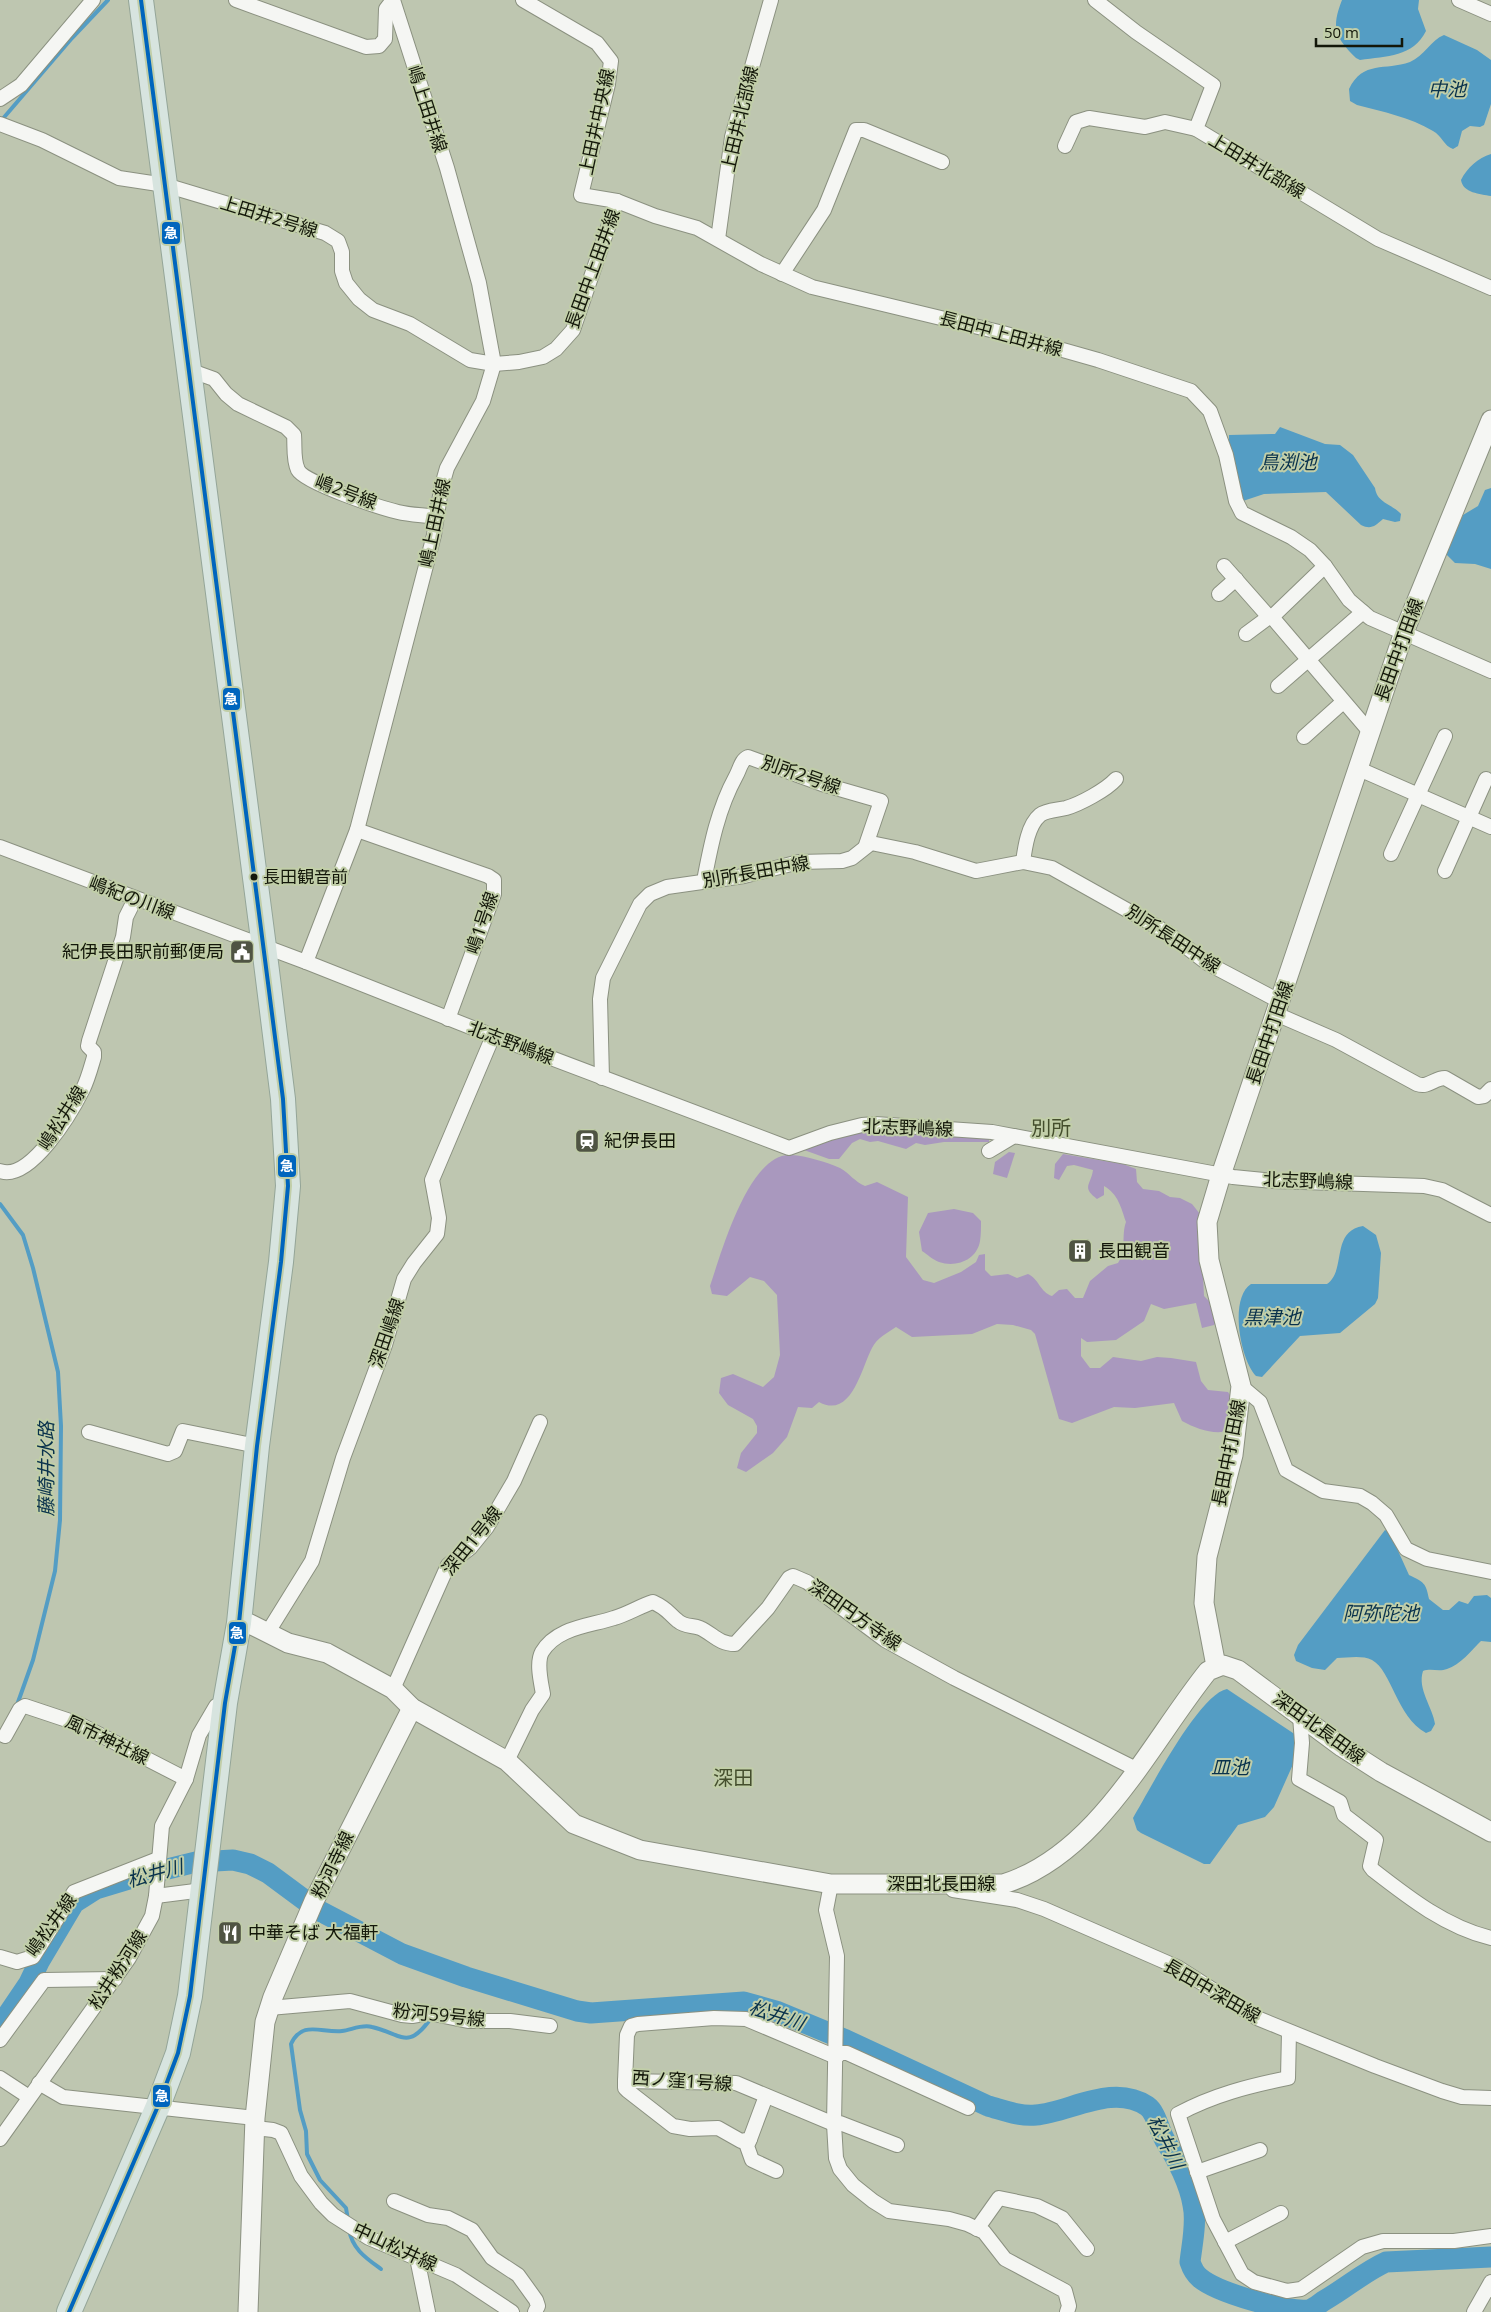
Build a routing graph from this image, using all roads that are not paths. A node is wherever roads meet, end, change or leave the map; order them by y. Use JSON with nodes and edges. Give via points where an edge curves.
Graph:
{"nodes":[{"id":1,"x":93,"y":0,"type":"edge"},
{"id":2,"x":142,"y":0,"type":"edge"},
{"id":3,"x":236,"y":0,"type":"edge"},
{"id":4,"x":392,"y":0,"type":"edge"},
{"id":5,"x":523,"y":0,"type":"edge"},
{"id":6,"x":771,"y":0,"type":"edge"},
{"id":7,"x":1095,"y":0,"type":"edge"},
{"id":8,"x":1458,"y":0,"type":"edge"},
{"id":9,"x":1491,"y":14,"type":"edge"},
{"id":10,"x":0,"y":99,"type":"edge"},
{"id":11,"x":1,"y":124,"type":"edge"},
{"id":12,"x":1196,"y":129,"type":"junction"},
{"id":13,"x":1065,"y":146,"type":"dead end"},
{"id":14,"x":942,"y":162,"type":"dead end"},
{"id":15,"x":165,"y":185,"type":"junction"},
{"id":16,"x":620,"y":203,"type":"junction"},
{"id":17,"x":718,"y":239,"type":"junction"},
{"id":18,"x":782,"y":274,"type":"junction"},
{"id":19,"x":1491,"y":288,"type":"edge"},
{"id":20,"x":494,"y":364,"type":"junction"},
{"id":21,"x":189,"y":370,"type":"junction"},
{"id":22,"x":1491,"y":420,"type":"edge"},
{"id":23,"x":437,"y":517,"type":"junction"},
{"id":24,"x":1224,"y":566,"type":"dead end"},
{"id":25,"x":1325,"y":566,"type":"junction"},
{"id":26,"x":1236,"y":579,"type":"junction"},
{"id":27,"x":1219,"y":594,"type":"dead end"},
{"id":28,"x":1363,"y":612,"type":"junction"},
{"id":29,"x":1270,"y":617,"type":"junction"},
{"id":30,"x":1404,"y":632,"type":"junction"},
{"id":31,"x":1246,"y":634,"type":"dead end"},
{"id":32,"x":1308,"y":658,"type":"junction"},
{"id":33,"x":1491,"y":671,"type":"edge"},
{"id":34,"x":1278,"y":686,"type":"dead end"},
{"id":35,"x":1343,"y":702,"type":"junction"},
{"id":36,"x":1370,"y":732,"type":"junction"},
{"id":37,"x":1445,"y":736,"type":"dead end"},
{"id":38,"x":1304,"y":737,"type":"dead end"},
{"id":39,"x":1359,"y":769,"type":"junction"},
{"id":40,"x":1116,"y":779,"type":"dead end"},
{"id":41,"x":1486,"y":779,"type":"dead end"},
{"id":42,"x":1418,"y":795,"type":"junction"},
{"id":43,"x":1469,"y":817,"type":"junction"},
{"id":44,"x":1491,"y":827,"type":"edge"},
{"id":45,"x":357,"y":830,"type":"junction"},
{"id":46,"x":866,"y":845,"type":"junction"},
{"id":47,"x":0,"y":847,"type":"edge"},
{"id":48,"x":1391,"y":854,"type":"dead end"},
{"id":49,"x":1023,"y":862,"type":"junction"},
{"id":50,"x":1445,"y":872,"type":"dead end"},
{"id":51,"x":704,"y":881,"type":"junction"},
{"id":52,"x":135,"y":899,"type":"junction"},
{"id":53,"x":264,"y":947,"type":"junction"},
{"id":54,"x":306,"y":962,"type":"junction"},
{"id":55,"x":1278,"y":1008,"type":"junction"},
{"id":56,"x":448,"y":1019,"type":"junction"},
{"id":57,"x":493,"y":1036,"type":"junction"},
{"id":58,"x":602,"y":1078,"type":"junction"},
{"id":59,"x":1491,"y":1089,"type":"edge"},
{"id":60,"x":1014,"y":1136,"type":"junction"},
{"id":61,"x":989,"y":1151,"type":"dead end"},
{"id":62,"x":0,"y":1171,"type":"edge"},
{"id":63,"x":1220,"y":1176,"type":"junction"},
{"id":64,"x":1491,"y":1215,"type":"edge"},
{"id":65,"x":1242,"y":1386,"type":"junction"},
{"id":66,"x":540,"y":1422,"type":"dead end"},
{"id":67,"x":89,"y":1432,"type":"dead end"},
{"id":68,"x":257,"y":1446,"type":"junction"},
{"id":69,"x":1491,"y":1572,"type":"edge"},
{"id":70,"x":239,"y":1623,"type":"junction"},
{"id":71,"x":268,"y":1632,"type":"junction"},
{"id":72,"x":1216,"y":1666,"type":"junction"},
{"id":73,"x":393,"y":1689,"type":"junction"},
{"id":74,"x":225,"y":1703,"type":"junction"},
{"id":75,"x":412,"y":1708,"type":"junction"},
{"id":76,"x":1300,"y":1716,"type":"junction"},
{"id":77,"x":5,"y":1736,"type":"dead end"},
{"id":78,"x":507,"y":1761,"type":"junction"},
{"id":79,"x":1136,"y":1769,"type":"junction"},
{"id":80,"x":186,"y":1779,"type":"junction"},
{"id":81,"x":1491,"y":1832,"type":"edge"},
{"id":82,"x":158,"y":1862,"type":"junction"},
{"id":83,"x":831,"y":1884,"type":"junction"},
{"id":84,"x":933,"y":1884,"type":"junction"},
{"id":85,"x":203,"y":1886,"type":"junction"},
{"id":86,"x":157,"y":1894,"type":"junction"},
{"id":87,"x":1491,"y":1938,"type":"edge"},
{"id":88,"x":0,"y":1957,"type":"edge"},
{"id":89,"x":115,"y":1978,"type":"junction"},
{"id":90,"x":269,"y":2008,"type":"junction"},
{"id":91,"x":550,"y":2026,"type":"dead end"},
{"id":92,"x":1289,"y":2032,"type":"junction"},
{"id":93,"x":0,"y":2040,"type":"edge"},
{"id":94,"x":836,"y":2051,"type":"junction"},
{"id":95,"x":0,"y":2078,"type":"edge"},
{"id":96,"x":625,"y":2081,"type":"junction"},
{"id":97,"x":39,"y":2083,"type":"junction"},
{"id":98,"x":766,"y":2096,"type":"junction"},
{"id":99,"x":29,"y":2097,"type":"junction"},
{"id":100,"x":1491,"y":2098,"type":"edge"},
{"id":101,"x":158,"y":2106,"type":"junction"},
{"id":102,"x":968,"y":2108,"type":"dead end"},
{"id":103,"x":255,"y":2123,"type":"junction"},
{"id":104,"x":834,"y":2124,"type":"junction"},
{"id":105,"x":0,"y":2139,"type":"edge"},
{"id":106,"x":750,"y":2139,"type":"junction"},
{"id":107,"x":897,"y":2145,"type":"dead end"},
{"id":108,"x":1260,"y":2150,"type":"dead end"},
{"id":109,"x":776,"y":2170,"type":"dead end"},
{"id":110,"x":1197,"y":2172,"type":"junction"},
{"id":111,"x":394,"y":2201,"type":"dead end"},
{"id":112,"x":1281,"y":2213,"type":"dead end"},
{"id":113,"x":977,"y":2229,"type":"junction"},
{"id":114,"x":1491,"y":2236,"type":"edge"},
{"id":115,"x":1225,"y":2242,"type":"junction"},
{"id":116,"x":1087,"y":2249,"type":"dead end"},
{"id":117,"x":418,"y":2258,"type":"junction"},
{"id":118,"x":1491,"y":2282,"type":"edge"},
{"id":119,"x":69,"y":2312,"type":"edge"},
{"id":120,"x":248,"y":2312,"type":"edge"},
{"id":121,"x":428,"y":2312,"type":"edge"},
{"id":122,"x":512,"y":2312,"type":"edge"},
{"id":123,"x":535,"y":2312,"type":"edge"},
{"id":124,"x":1067,"y":2312,"type":"edge"},
{"id":125,"x":1474,"y":2312,"type":"edge"}],
"edges":[{"from":1,"to":10,"type":"street","via":[[21,84]]},
{"from":2,"to":15,"type":"highway"},
{"from":3,"to":4,"type":"street","via":[[366,47],[379,46],[385,39],[386,9]]},
{"from":4,"to":20,"type":"street","name":"嶋上田井線","via":[[447,168],[476,273]]},
{"from":5,"to":16,"type":"street","name":"上田井中央線","via":[[597,43],[611,61],[581,195]]},
{"from":6,"to":17,"type":"street","name":"上田井北部線","via":[[732,137]]},
{"from":7,"to":12,"type":"street","name":"上田井北部線","via":[[1213,85]]},
{"from":8,"to":9,"type":"street"},
{"from":11,"to":15,"type":"street","via":[[120,178]]},
{"from":12,"to":13,"type":"street","via":[[1165,122],[1145,127],[1089,118],[1076,122]]},
{"from":12,"to":19,"type":"street","name":"上田井北部線","via":[[1378,239]]},
{"from":14,"to":18,"type":"street","via":[[864,130],[856,130],[824,210]]},
{"from":15,"to":20,"type":"street","name":"上田井2号線","via":[[325,233],[338,241],[342,252],[342,271],[358,300],[373,310],[410,324],[470,360]]},
{"from":15,"to":21,"type":"highway"},
{"from":16,"to":17,"type":"street","name":"長田中上田井線","via":[[697,228]]},
{"from":16,"to":20,"type":"street","name":"長田中上田井線","via":[[573,330],[556,349],[543,357]]},
{"from":17,"to":18,"type":"street","name":"長田中上田井線"},
{"from":18,"to":25,"type":"street","name":"長田中上田井線","via":[[812,287],[999,332],[1192,391],[1210,411],[1242,513],[1290,536]]},
{"from":20,"to":23,"type":"street","name":"嶋上田井線","via":[[483,400],[447,468]]},
{"from":21,"to":23,"type":"street","name":"嶋2号線","via":[[214,379],[238,404],[286,427],[294,435],[299,472],[329,488],[398,512]]},
{"from":21,"to":53,"type":"highway"},
{"from":22,"to":30,"type":"street","name":"長田中打田線"},
{"from":23,"to":45,"type":"street","name":"嶋上田井線"},
{"from":24,"to":26,"type":"street"},
{"from":25,"to":28,"type":"street","name":"長田中上田井線","via":[[1349,600]]},
{"from":25,"to":29,"type":"street"},
{"from":26,"to":27,"type":"street"},
{"from":26,"to":29,"type":"street"},
{"from":28,"to":30,"type":"street","name":"長田中上田井線"},
{"from":28,"to":32,"type":"street"},
{"from":29,"to":31,"type":"street"},
{"from":29,"to":32,"type":"street"},
{"from":30,"to":33,"type":"street","name":"長田中上田井線"},
{"from":30,"to":36,"type":"street","name":"長田中打田線"},
{"from":32,"to":34,"type":"street"},
{"from":32,"to":35,"type":"street"},
{"from":35,"to":36,"type":"street"},
{"from":35,"to":38,"type":"street"},
{"from":36,"to":39,"type":"street","name":"長田中打田線"},
{"from":37,"to":42,"type":"street"},
{"from":39,"to":42,"type":"street"},
{"from":39,"to":55,"type":"street","name":"長田中打田線"},
{"from":40,"to":49,"type":"street","via":[[1110,786],[1067,808],[1042,813],[1031,831]]},
{"from":41,"to":43,"type":"street"},
{"from":42,"to":43,"type":"street"},
{"from":42,"to":48,"type":"street"},
{"from":43,"to":44,"type":"street"},
{"from":43,"to":50,"type":"street"},
{"from":45,"to":54,"type":"street","name":"嶋上田井線"},
{"from":45,"to":56,"type":"street","name":"嶋1号線","via":[[494,880],[494,894]]},
{"from":46,"to":49,"type":"street","name":"別所長田中線","via":[[878,843],[976,871]]},
{"from":46,"to":51,"type":"street","name":"別所長田中線","via":[[852,858],[842,861],[799,862],[744,876]]},
{"from":46,"to":51,"type":"street","name":"別所2号線","via":[[880,801],[748,757],[742,762],[723,802]]},
{"from":47,"to":52,"type":"street","name":"嶋紀の川線"},
{"from":49,"to":55,"type":"street","name":"別所長田中線","via":[[1052,868],[1092,888],[1168,933],[1207,964]]},
{"from":51,"to":58,"type":"street","name":"別所長田中線","via":[[667,887],[650,894],[640,904],[617,948],[603,978],[600,999]]},
{"from":52,"to":53,"type":"street","name":"嶋紀の川線"},
{"from":52,"to":62,"type":"street","name":"嶋松井線","via":[[126,917],[123,937],[89,1041],[88,1046],[94,1056],[84,1088],[39,1154],[15,1172],[7,1174]]},
{"from":53,"to":54,"type":"street","name":"北志野嶋線"},
{"from":53,"to":68,"type":"highway","via":[[283,1099],[288,1186]]},
{"from":54,"to":56,"type":"street","name":"北志野嶋線"},
{"from":55,"to":59,"type":"street","name":"別所長田中線","via":[[1422,1086],[1445,1078],[1474,1096],[1484,1096]]},
{"from":55,"to":63,"type":"street","name":"長田中打田線"},
{"from":56,"to":57,"type":"street","name":"北志野嶋線"},
{"from":57,"to":58,"type":"street","name":"北志野嶋線"},
{"from":57,"to":71,"type":"street","name":"深田嶋線","via":[[432,1180],[439,1218],[436,1234],[404,1279],[312,1561]]},
{"from":58,"to":60,"type":"street","name":"北志野嶋線","via":[[789,1148],[862,1125],[875,1124]]},
{"from":60,"to":61,"type":"street"},
{"from":60,"to":63,"type":"street","name":"北志野嶋線"},
{"from":63,"to":64,"type":"street","name":"北志野嶋線","via":[[1424,1186],[1442,1190]]},
{"from":63,"to":65,"type":"street","name":"長田中打田線","via":[[1207,1222],[1209,1260]]},
{"from":65,"to":69,"type":"street","via":[[1260,1402],[1286,1470],[1323,1491],[1360,1496],[1372,1502],[1386,1515],[1406,1549],[1427,1559]]},
{"from":65,"to":72,"type":"street","name":"長田中打田線","via":[[1232,1455],[1207,1557],[1204,1603]]},
{"from":66,"to":73,"type":"street","name":"深田1号線","via":[[514,1481],[487,1527],[470,1548],[448,1565]]},
{"from":67,"to":68,"type":"street","via":[[168,1454],[175,1450],[183,1431]]},
{"from":68,"to":70,"type":"highway"},
{"from":70,"to":71,"type":"street"},
{"from":70,"to":74,"type":"highway"},
{"from":71,"to":73,"type":"street","via":[[288,1643],[327,1653]]},
{"from":72,"to":76,"type":"street","name":"深田北長田線","via":[[1238,1670]]},
{"from":72,"to":79,"type":"street","name":"深田北長田線","via":[[1200,1680]]},
{"from":73,"to":75,"type":"street"},
{"from":74,"to":80,"type":"street","name":"松井粉河線","via":[[216,1706],[199,1735]]},
{"from":74,"to":85,"type":"highway"},
{"from":75,"to":78,"type":"street","name":"深田北長田線"},
{"from":75,"to":90,"type":"street","name":"粉河寺線","via":[[312,1907]]},
{"from":76,"to":81,"type":"street","name":"深田北長田線","via":[[1381,1772]]},
{"from":76,"to":87,"type":"street","via":[[1299,1779],[1340,1802],[1344,1815],[1376,1840],[1370,1866],[1373,1870],[1424,1908],[1475,1934]]},
{"from":77,"to":80,"type":"street","name":"風市神社線","via":[[25,1706],[79,1724]]},
{"from":78,"to":79,"type":"street","name":"深田円方寺線","via":[[543,1694],[539,1665],[542,1652],[573,1628],[616,1618],[654,1602],[667,1608],[685,1626],[700,1628],[725,1644],[735,1644],[793,1576],[807,1582],[885,1640]]},
{"from":78,"to":83,"type":"street","name":"深田北長田線","via":[[560,1814],[592,1832],[640,1850]]},
{"from":79,"to":84,"type":"street","name":"深田北長田線","via":[[1077,1841],[1039,1868],[1003,1884]]},
{"from":80,"to":82,"type":"street","name":"松井粉河線","via":[[162,1826]]},
{"from":82,"to":86,"type":"street","name":"松井粉河線"},
{"from":82,"to":88,"type":"street","name":"嶋松井線","via":[[74,1892],[33,1957],[17,1962]]},
{"from":83,"to":84,"type":"street","name":"深田北長田線"},
{"from":83,"to":94,"type":"street","via":[[826,1910],[837,1956]]},
{"from":84,"to":92,"type":"street","name":"長田中深田線","via":[[1017,1900],[1044,1909],[1177,1967],[1257,2018]]},
{"from":85,"to":86,"type":"street"},
{"from":85,"to":101,"type":"highway","via":[[190,1996],[178,2053]]},
{"from":86,"to":89,"type":"street","name":"松井粉河線","via":[[144,1933]]},
{"from":89,"to":93,"type":"street","via":[[44,1980]]},
{"from":89,"to":97,"type":"street","name":"松井粉河線"},
{"from":90,"to":91,"type":"street","name":"粉河59号線","via":[[350,2001],[402,2015],[433,2013],[468,2021],[510,2021]]},
{"from":90,"to":103,"type":"street","name":"粉河寺線"},
{"from":92,"to":100,"type":"street","name":"長田中深田線","via":[[1442,2091],[1462,2097]]},
{"from":92,"to":110,"type":"street","via":[[1288,2078],[1239,2088],[1203,2100],[1178,2114]]},
{"from":94,"to":96,"type":"street","name":"西ノ窪1号線","via":[[746,2019],[638,2024],[631,2026],[628,2035]]},
{"from":94,"to":102,"type":"street","name":"西ノ窪1号線","via":[[847,2053]]},
{"from":94,"to":104,"type":"street"},
{"from":95,"to":99,"type":"street"},
{"from":96,"to":98,"type":"street","name":"西ノ窪1号線","via":[[736,2083]]},
{"from":96,"to":106,"type":"street","via":[[628,2091],[673,2126],[718,2128],[741,2141]]},
{"from":97,"to":99,"type":"street","name":"松井粉河線"},
{"from":97,"to":101,"type":"street","name":"中山松井線","via":[[63,2097]]},
{"from":98,"to":104,"type":"street","name":"西ノ窪1号線"},
{"from":98,"to":106,"type":"street"},
{"from":99,"to":105,"type":"street","name":"松井粉河線"},
{"from":101,"to":103,"type":"street","name":"中山松井線"},
{"from":101,"to":119,"type":"highway"},
{"from":103,"to":117,"type":"street","name":"中山松井線","via":[[281,2133],[301,2176],[334,2215],[369,2238]]},
{"from":103,"to":120,"type":"street","name":"粉河寺線"},
{"from":104,"to":107,"type":"street","name":"西ノ窪1号線","via":[[840,2123]]},
{"from":104,"to":113,"type":"street","via":[[836,2158],[840,2169],[873,2201],[890,2210],[949,2219]]},
{"from":106,"to":109,"type":"street","via":[[747,2146],[752,2160]]},
{"from":108,"to":110,"type":"street"},
{"from":110,"to":115,"type":"street","via":[[1213,2219]]},
{"from":111,"to":123,"type":"street","via":[[428,2216],[448,2218],[472,2230],[492,2258],[518,2275],[536,2300]]},
{"from":112,"to":115,"type":"street"},
{"from":113,"to":116,"type":"street","via":[[999,2198],[1038,2206],[1062,2218]]},
{"from":113,"to":124,"type":"street","via":[[984,2232],[1006,2259],[1065,2291]]},
{"from":114,"to":115,"type":"street","via":[[1454,2241],[1383,2241],[1362,2247],[1301,2289],[1287,2291],[1254,2282],[1242,2274]]},
{"from":117,"to":121,"type":"street"},
{"from":117,"to":122,"type":"street","name":"中山松井線","via":[[456,2275]]},
{"from":118,"to":125,"type":"street"}]}
